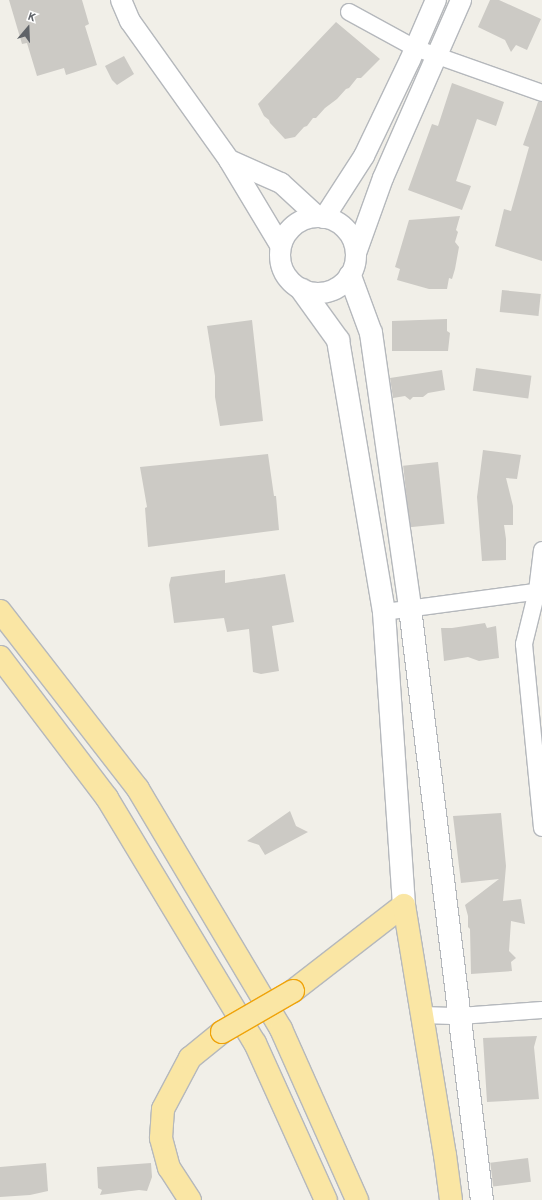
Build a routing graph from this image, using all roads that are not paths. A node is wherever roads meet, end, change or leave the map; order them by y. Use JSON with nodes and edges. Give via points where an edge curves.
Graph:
{"nodes":[{"id":1,"x":121,"y":0,"type":"edge"},
{"id":2,"x":436,"y":0,"type":"edge"},
{"id":3,"x":461,"y":0,"type":"edge"},
{"id":4,"x":349,"y":12,"type":"dead end"},
{"id":5,"x":416,"y":48,"type":"junction"},
{"id":6,"x":436,"y":56,"type":"junction"},
{"id":7,"x":542,"y":93,"type":"edge"},
{"id":8,"x":229,"y":160,"type":"junction"},
{"id":9,"x":321,"y":217,"type":"junction"},
{"id":10,"x":280,"y":245,"type":"junction"},
{"id":11,"x":356,"y":253,"type":"junction"},
{"id":12,"x":350,"y":276,"type":"junction"},
{"id":13,"x":302,"y":290,"type":"junction"},
{"id":14,"x":542,"y":550,"type":"edge"},
{"id":15,"x":539,"y":591,"type":"edge"},
{"id":16,"x":410,"y":608,"type":"junction"},
{"id":17,"x":0,"y":611,"type":"edge"},
{"id":18,"x":384,"y":612,"type":"junction"},
{"id":19,"x":0,"y":657,"type":"edge"},
{"id":20,"x":542,"y":828,"type":"edge"},
{"id":21,"x":404,"y":905,"type":"junction"},
{"id":22,"x":542,"y":1010,"type":"edge"},
{"id":23,"x":423,"y":1015,"type":"junction"},
{"id":24,"x":460,"y":1016,"type":"junction"},
{"id":25,"x":190,"y":1200,"type":"edge"},
{"id":26,"x":326,"y":1200,"type":"edge"},
{"id":27,"x":357,"y":1200,"type":"edge"},
{"id":28,"x":451,"y":1200,"type":"edge"},
{"id":29,"x":482,"y":1200,"type":"edge"}],
"edges":[{"from":1,"to":8,"type":"street","via":[[130,21]]},
{"from":2,"to":5,"type":"street"},
{"from":3,"to":6,"type":"street"},
{"from":4,"to":5,"type":"street"},
{"from":5,"to":6,"type":"street"},
{"from":5,"to":9,"type":"street","via":[[364,156]]},
{"from":6,"to":7,"type":"street"},
{"from":6,"to":11,"type":"street","via":[[383,178]]},
{"from":8,"to":9,"type":"street","via":[[281,183]]},
{"from":8,"to":10,"type":"street"},
{"from":9,"to":10,"type":"street","via":[[305,219],[294,224]]},
{"from":9,"to":11,"type":"street","via":[[340,224],[348,231]]},
{"from":10,"to":13,"type":"street","via":[[281,267],[293,285]]},
{"from":11,"to":12,"type":"street","via":[[355,265]]},
{"from":12,"to":13,"type":"street","via":[[343,284],[324,294]]},
{"from":12,"to":16,"type":"main road","via":[[371,334]]},
{"from":13,"to":18,"type":"main road","via":[[338,340]]},
{"from":14,"to":15,"type":"street"},
{"from":15,"to":16,"type":"street"},
{"from":15,"to":20,"type":"street","via":[[524,644]]},
{"from":16,"to":18,"type":"street"},
{"from":16,"to":24,"type":"main road"},
{"from":17,"to":27,"type":"highway","via":[[138,790],[281,1029]]},
{"from":18,"to":21,"type":"main road"},
{"from":19,"to":26,"type":"highway","via":[[107,798],[255,1043]]},
{"from":21,"to":23,"type":"highway"},
{"from":21,"to":25,"type":"highway","bridge":true,"via":[[293,991],[222,1032],[190,1058],[163,1109],[161,1138],[169,1168]]},
{"from":22,"to":24,"type":"street"},
{"from":23,"to":24,"type":"street"},
{"from":23,"to":28,"type":"highway"},
{"from":24,"to":29,"type":"main road"}]}
